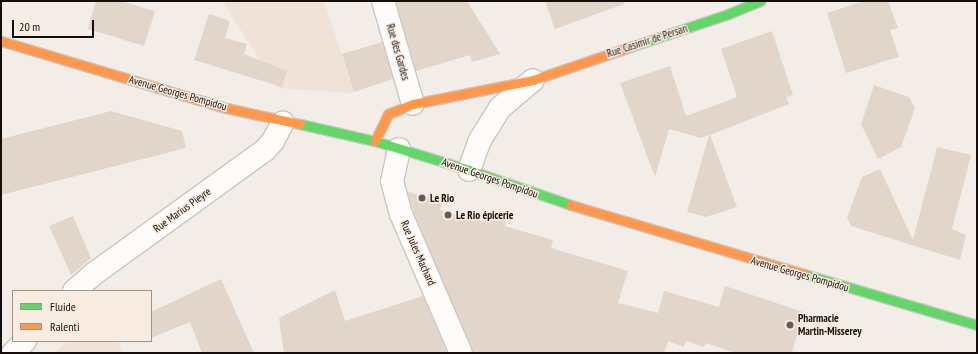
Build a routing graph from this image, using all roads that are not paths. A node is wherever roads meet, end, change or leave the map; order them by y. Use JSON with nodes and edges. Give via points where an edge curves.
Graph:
{"nodes":[{"id":1,"x":383,"y":1,"type":"edge"},
{"id":2,"x":760,"y":1,"type":"edge"},
{"id":3,"x":1,"y":41,"type":"edge"},
{"id":4,"x":533,"y":80,"type":"junction"},
{"id":5,"x":413,"y":104,"type":"junction"},
{"id":6,"x":282,"y":122,"type":"junction"},
{"id":7,"x":375,"y":141,"type":"junction"},
{"id":8,"x":399,"y":149,"type":"junction"},
{"id":9,"x":469,"y":170,"type":"junction"},
{"id":10,"x":75,"y":290,"type":"edge"},
{"id":11,"x":977,"y":325,"type":"edge"},
{"id":12,"x":24,"y":342,"type":"edge"},
{"id":13,"x":13,"y":353,"type":"edge"},
{"id":14,"x":461,"y":353,"type":"edge"}],
"edges":[{"from":1,"to":5,"type":"street","name":"Rue des Gardes"},
{"from":2,"to":4,"type":"main road","name":"Rue Casimir de Persan"},
{"from":3,"to":6,"type":"main road","name":"Avenue Georges Pompidou","via":[[226,108]]},
{"from":4,"to":5,"type":"main road","name":"Rue Casimir de Persan"},
{"from":4,"to":9,"type":"street","name":"Rue Casimir de Persan","via":[[500,108],[480,140]]},
{"from":5,"to":7,"type":"main road","name":"Rue Casimir de Persan","via":[[388,114]]},
{"from":6,"to":7,"type":"main road","name":"Avenue Georges Pompidou"},
{"from":6,"to":10,"type":"street","name":"Rue Marius Pieyre","via":[[273,141],[265,150]]},
{"from":7,"to":8,"type":"main road","name":"Avenue Georges Pompidou"},
{"from":8,"to":9,"type":"main road","name":"Avenue Georges Pompidou"},
{"from":8,"to":14,"type":"street","name":"Rue Jules Machard","via":[[392,181],[401,214]]},
{"from":9,"to":11,"type":"main road","name":"Avenue Georges Pompidou","via":[[554,200]]},
{"from":12,"to":13,"type":"street"}]}
